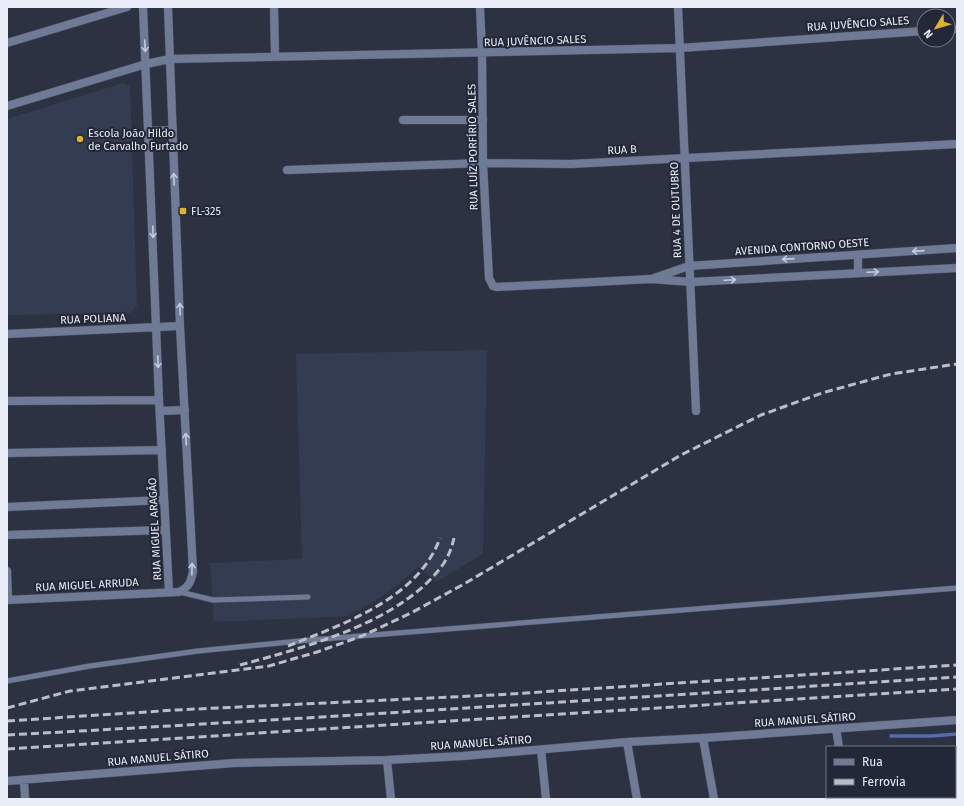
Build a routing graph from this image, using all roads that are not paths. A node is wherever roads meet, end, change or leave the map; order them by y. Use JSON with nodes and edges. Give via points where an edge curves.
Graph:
{"nodes":[{"id":1,"x":127,"y":7,"type":"edge"},
{"id":2,"x":143,"y":7,"type":"edge"},
{"id":3,"x":168,"y":7,"type":"edge"},
{"id":4,"x":274,"y":7,"type":"edge"},
{"id":5,"x":480,"y":7,"type":"edge"},
{"id":6,"x":678,"y":7,"type":"edge"},
{"id":7,"x":916,"y":32,"type":"edge"},
{"id":8,"x":7,"y":43,"type":"edge"},
{"id":9,"x":680,"y":48,"type":"junction"},
{"id":10,"x":482,"y":53,"type":"junction"},
{"id":11,"x":275,"y":56,"type":"junction"},
{"id":12,"x":170,"y":59,"type":"junction"},
{"id":13,"x":146,"y":64,"type":"junction"},
{"id":14,"x":7,"y":106,"type":"edge"},
{"id":15,"x":403,"y":120,"type":"dead end"},
{"id":16,"x":483,"y":120,"type":"junction"},
{"id":17,"x":173,"y":130,"type":"junction"},
{"id":18,"x":148,"y":131,"type":"junction"},
{"id":19,"x":957,"y":144,"type":"edge"},
{"id":20,"x":684,"y":158,"type":"junction"},
{"id":21,"x":483,"y":163,"type":"junction"},
{"id":22,"x":287,"y":170,"type":"dead end"},
{"id":23,"x":957,"y":248,"type":"edge"},
{"id":24,"x":858,"y":255,"type":"junction"},
{"id":25,"x":689,"y":266,"type":"junction"},
{"id":26,"x":957,"y":268,"type":"edge"},
{"id":27,"x":858,"y":273,"type":"junction"},
{"id":28,"x":651,"y":279,"type":"junction"},
{"id":29,"x":691,"y":282,"type":"junction"},
{"id":30,"x":493,"y":286,"type":"joint"},
{"id":31,"x":180,"y":326,"type":"junction"},
{"id":32,"x":157,"y":328,"type":"junction"},
{"id":33,"x":7,"y":334,"type":"edge"},
{"id":34,"x":159,"y":400,"type":"junction"},
{"id":35,"x":7,"y":401,"type":"edge"},
{"id":36,"x":185,"y":410,"type":"junction"},
{"id":37,"x":160,"y":411,"type":"junction"},
{"id":38,"x":696,"y":411,"type":"dead end"},
{"id":39,"x":162,"y":450,"type":"junction"},
{"id":40,"x":7,"y":453,"type":"edge"},
{"id":41,"x":164,"y":500,"type":"junction"},
{"id":42,"x":7,"y":507,"type":"edge"},
{"id":43,"x":166,"y":530,"type":"junction"},
{"id":44,"x":7,"y":535,"type":"edge"},
{"id":45,"x":7,"y":571,"type":"edge"},
{"id":46,"x":957,"y":588,"type":"edge"},
{"id":47,"x":169,"y":592,"type":"junction"},
{"id":48,"x":179,"y":592,"type":"junction"},
{"id":49,"x":308,"y":597,"type":"dead end"},
{"id":50,"x":8,"y":600,"type":"edge"},
{"id":51,"x":7,"y":681,"type":"edge"},
{"id":52,"x":957,"y":720,"type":"edge"},
{"id":53,"x":836,"y":729,"type":"junction"},
{"id":54,"x":703,"y":738,"type":"junction"},
{"id":55,"x":627,"y":742,"type":"junction"},
{"id":56,"x":839,"y":746,"type":"edge"},
{"id":57,"x":541,"y":750,"type":"junction"},
{"id":58,"x":387,"y":760,"type":"junction"},
{"id":59,"x":24,"y":780,"type":"junction"},
{"id":60,"x":7,"y":781,"type":"edge"},
{"id":61,"x":25,"y":799,"type":"edge"},
{"id":62,"x":391,"y":799,"type":"edge"},
{"id":63,"x":546,"y":799,"type":"edge"},
{"id":64,"x":637,"y":799,"type":"edge"},
{"id":65,"x":714,"y":799,"type":"edge"}],
"edges":[{"from":1,"to":8,"type":"street"},
{"from":2,"to":13,"type":"street","name":"RUA MIGUEL ARAGÃO","one_way":true},
{"from":3,"to":12,"type":"street"},
{"from":4,"to":11,"type":"street"},
{"from":5,"to":10,"type":"street","name":"RUA LUÍZ PORFÍRIO SALES"},
{"from":6,"to":9,"type":"street","name":"RUA 4 DE OUTUBRO"},
{"from":7,"to":9,"type":"street","name":"RUA JUVÊNCIO SALES"},
{"from":9,"to":10,"type":"street","name":"RUA JUVÊNCIO SALES"},
{"from":9,"to":20,"type":"street","name":"RUA 4 DE OUTUBRO"},
{"from":10,"to":11,"type":"street","name":"RUA JUVÊNCIO SALES"},
{"from":10,"to":16,"type":"street","name":"RUA LUÍZ PORFÍRIO SALES"},
{"from":11,"to":12,"type":"street","name":"RUA JUVÊNCIO SALES"},
{"from":12,"to":13,"type":"street","name":"RUA JUVÊNCIO SALES"},
{"from":12,"to":17,"type":"street"},
{"from":13,"to":14,"type":"street","name":"RUA JUVÊNCIO SALES"},
{"from":13,"to":18,"type":"street","name":"RUA MIGUEL ARAGÃO"},
{"from":15,"to":16,"type":"street"},
{"from":16,"to":21,"type":"street","name":"RUA LUÍZ PORFÍRIO SALES"},
{"from":17,"to":18,"type":"street"},
{"from":31,"to":17,"type":"street","one_way":true},
{"from":18,"to":32,"type":"street","name":"RUA MIGUEL ARAGÃO","one_way":true},
{"from":19,"to":20,"type":"street","name":"RUA B"},
{"from":20,"to":21,"type":"street","name":"RUA B","via":[[571,164]]},
{"from":20,"to":25,"type":"street","name":"RUA 4 DE OUTUBRO"},
{"from":21,"to":22,"type":"street","name":"RUA B"},
{"from":21,"to":30,"type":"street","name":"RUA LUÍZ PORFÍRIO SALES","via":[[489,278]]},
{"from":23,"to":24,"type":"street","name":"AVENIDA CONTORNO OESTE","one_way":true},
{"from":24,"to":25,"type":"street","name":"AVENIDA CONTORNO OESTE","one_way":true},
{"from":24,"to":27,"type":"street"},
{"from":25,"to":28,"type":"street","name":"AVENIDA CONTORNO OESTE"},
{"from":25,"to":29,"type":"street","name":"RUA 4 DE OUTUBRO"},
{"from":27,"to":26,"type":"street","name":"AVENIDA CONTORNO OESTE","one_way":true},
{"from":29,"to":27,"type":"street","name":"AVENIDA CONTORNO OESTE","one_way":true},
{"from":28,"to":29,"type":"street","name":"AVENIDA CONTORNO OESTE"},
{"from":28,"to":30,"type":"street","name":"AVENIDA CONTORNO OESTE"},
{"from":29,"to":38,"type":"street","name":"RUA 4 DE OUTUBRO"},
{"from":31,"to":32,"type":"street","name":"RUA POLIANA"},
{"from":31,"to":36,"type":"street"},
{"from":32,"to":33,"type":"street","name":"RUA POLIANA"},
{"from":32,"to":34,"type":"street","name":"RUA MIGUEL ARAGÃO","one_way":true},
{"from":34,"to":35,"type":"street"},
{"from":34,"to":37,"type":"street","name":"RUA MIGUEL ARAGÃO"},
{"from":36,"to":37,"type":"street"},
{"from":48,"to":36,"type":"street","one_way":true,"via":[[189,585],[193,571]]},
{"from":37,"to":39,"type":"street","name":"RUA MIGUEL ARAGÃO"},
{"from":39,"to":40,"type":"street"},
{"from":39,"to":41,"type":"street","name":"RUA MIGUEL ARAGÃO"},
{"from":41,"to":42,"type":"street"},
{"from":41,"to":43,"type":"street","name":"RUA MIGUEL ARAGÃO"},
{"from":43,"to":44,"type":"street"},
{"from":43,"to":47,"type":"street","name":"RUA MIGUEL ARAGÃO"},
{"from":45,"to":50,"type":"street"},
{"from":46,"to":51,"type":"lane","via":[[224,648],[90,666]]},
{"from":47,"to":48,"type":"street","name":"RUA MIGUEL ARAGÃO"},
{"from":47,"to":50,"type":"street","name":"RUA MIGUEL ARRUDA"},
{"from":48,"to":49,"type":"lane","via":[[213,600]]},
{"from":52,"to":53,"type":"street","name":"RUA MANUEL SÁTIRO"},
{"from":53,"to":54,"type":"street","name":"RUA MANUEL SÁTIRO"},
{"from":53,"to":56,"type":"street"},
{"from":54,"to":55,"type":"street","name":"RUA MANUEL SÁTIRO"},
{"from":54,"to":65,"type":"street"},
{"from":55,"to":57,"type":"street","name":"RUA MANUEL SÁTIRO"},
{"from":55,"to":64,"type":"street"},
{"from":57,"to":58,"type":"street","name":"RUA MANUEL SÁTIRO"},
{"from":57,"to":63,"type":"street"},
{"from":58,"to":59,"type":"street","name":"RUA MANUEL SÁTIRO","via":[[234,762]]},
{"from":58,"to":62,"type":"street"},
{"from":59,"to":60,"type":"street","name":"RUA MANUEL SÁTIRO"},
{"from":59,"to":61,"type":"street"}]}
